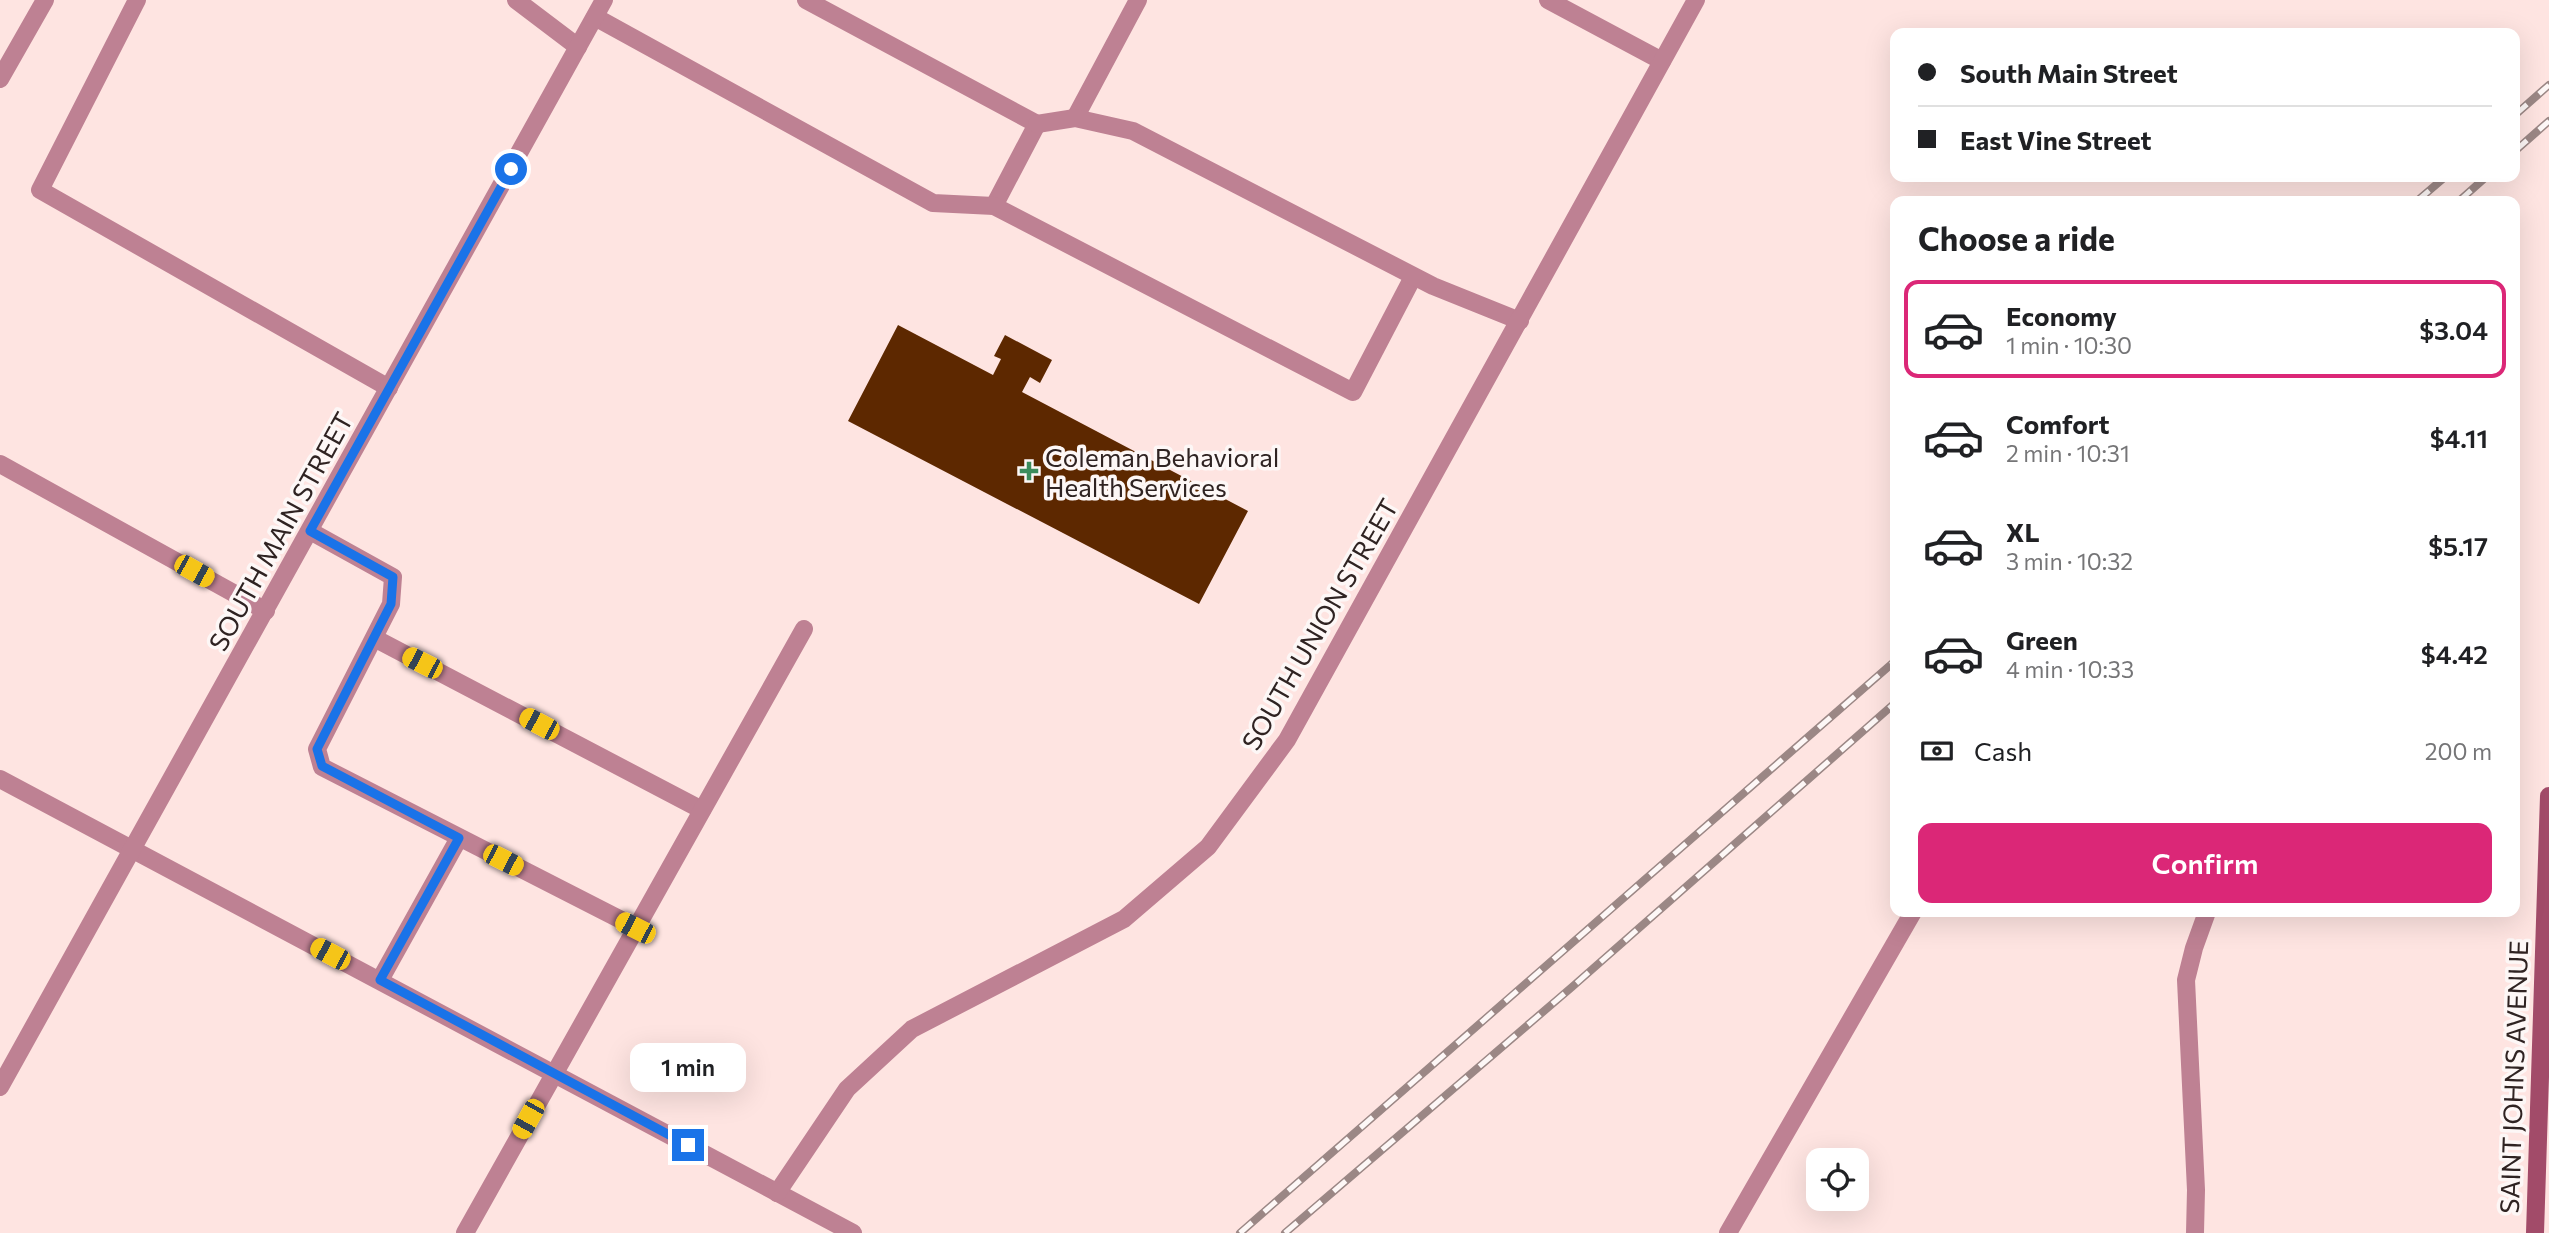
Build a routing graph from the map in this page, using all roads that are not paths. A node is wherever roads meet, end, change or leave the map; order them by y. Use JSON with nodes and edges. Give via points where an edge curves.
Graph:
{"nodes":[{"id":1,"x":45,"y":0,"type":"edge"},
{"id":2,"x":137,"y":0,"type":"edge"},
{"id":3,"x":516,"y":0,"type":"edge"},
{"id":4,"x":604,"y":0,"type":"edge"},
{"id":5,"x":806,"y":0,"type":"edge"},
{"id":6,"x":1138,"y":0,"type":"edge"},
{"id":7,"x":1548,"y":0,"type":"edge"},
{"id":8,"x":1696,"y":0,"type":"edge"},
{"id":9,"x":595,"y":17,"type":"junction"},
{"id":10,"x":578,"y":47,"type":"junction"},
{"id":11,"x":1662,"y":61,"type":"junction"},
{"id":12,"x":0,"y":79,"type":"edge"},
{"id":13,"x":1074,"y":118,"type":"junction"},
{"id":14,"x":1037,"y":124,"type":"junction"},
{"id":15,"x":994,"y":206,"type":"junction"},
{"id":16,"x":1413,"y":276,"type":"junction"},
{"id":17,"x":1520,"y":321,"type":"junction"},
{"id":18,"x":389,"y":388,"type":"junction"},
{"id":19,"x":0,"y":464,"type":"edge"},
{"id":20,"x":310,"y":531,"type":"junction"},
{"id":21,"x":266,"y":611,"type":"junction"},
{"id":22,"x":804,"y":629,"type":"dead end"},
{"id":23,"x":376,"y":639,"type":"junction"},
{"id":24,"x":0,"y":779,"type":"edge"},
{"id":25,"x":2549,"y":796,"type":"edge"},
{"id":26,"x":702,"y":810,"type":"junction"},
{"id":27,"x":459,"y":838,"type":"junction"},
{"id":28,"x":134,"y":849,"type":"junction"},
{"id":29,"x":1910,"y":917,"type":"edge"},
{"id":30,"x":2205,"y":917,"type":"edge"},
{"id":31,"x":635,"y":928,"type":"junction"},
{"id":32,"x":380,"y":980,"type":"junction"},
{"id":33,"x":553,"y":1073,"type":"junction"},
{"id":34,"x":0,"y":1087,"type":"edge"},
{"id":35,"x":2543,"y":1143,"type":"edge"},
{"id":36,"x":778,"y":1193,"type":"junction"},
{"id":37,"x":465,"y":1233,"type":"edge"},
{"id":38,"x":853,"y":1233,"type":"edge"},
{"id":39,"x":1728,"y":1233,"type":"edge"},
{"id":40,"x":2195,"y":1233,"type":"edge"},
{"id":41,"x":2535,"y":1233,"type":"edge"}],
"edges":[{"from":1,"to":12,"type":"street"},
{"from":2,"to":18,"type":"street","via":[[40,190]]},
{"from":3,"to":10,"type":"street"},
{"from":4,"to":9,"type":"street","name":"SOUTH MAIN STREET"},
{"from":5,"to":14,"type":"street"},
{"from":6,"to":13,"type":"street"},
{"from":7,"to":11,"type":"street"},
{"from":8,"to":11,"type":"street","name":"SOUTH UNION STREET"},
{"from":9,"to":10,"type":"street","name":"SOUTH MAIN STREET"},
{"from":9,"to":15,"type":"street","via":[[933,203]]},
{"from":10,"to":18,"type":"street","name":"SOUTH MAIN STREET"},
{"from":11,"to":17,"type":"street","name":"SOUTH UNION STREET"},
{"from":13,"to":14,"type":"street"},
{"from":13,"to":16,"type":"street","via":[[1133,131]]},
{"from":14,"to":15,"type":"street"},
{"from":15,"to":16,"type":"street","via":[[1353,392]]},
{"from":16,"to":17,"type":"street"},
{"from":17,"to":36,"type":"street","name":"SOUTH UNION STREET","via":[[1287,740],[1208,847],[1124,919],[912,1029],[847,1089]]},
{"from":18,"to":20,"type":"street","name":"SOUTH MAIN STREET"},
{"from":19,"to":21,"type":"street"},
{"from":20,"to":21,"type":"street","name":"SOUTH MAIN STREET"},
{"from":20,"to":23,"type":"street","via":[[393,577],[391,604]]},
{"from":21,"to":28,"type":"street","name":"SOUTH MAIN STREET"},
{"from":22,"to":26,"type":"street"},
{"from":23,"to":26,"type":"street"},
{"from":23,"to":27,"type":"street","via":[[317,749],[322,766]]},
{"from":24,"to":28,"type":"street"},
{"from":25,"to":35,"type":"street","name":"SAINT JOHNS AVENUE"},
{"from":26,"to":31,"type":"street"},
{"from":27,"to":31,"type":"street"},
{"from":27,"to":32,"type":"street"},
{"from":28,"to":32,"type":"street"},
{"from":28,"to":34,"type":"street","name":"SOUTH MAIN STREET"},
{"from":29,"to":39,"type":"street"},
{"from":30,"to":40,"type":"street","via":[[2186,980]]},
{"from":31,"to":33,"type":"street"},
{"from":32,"to":33,"type":"street"},
{"from":33,"to":36,"type":"street"},
{"from":33,"to":37,"type":"street"},
{"from":35,"to":41,"type":"street","name":"SAINT JOHNS AVENUE"},
{"from":36,"to":38,"type":"street"}]}
